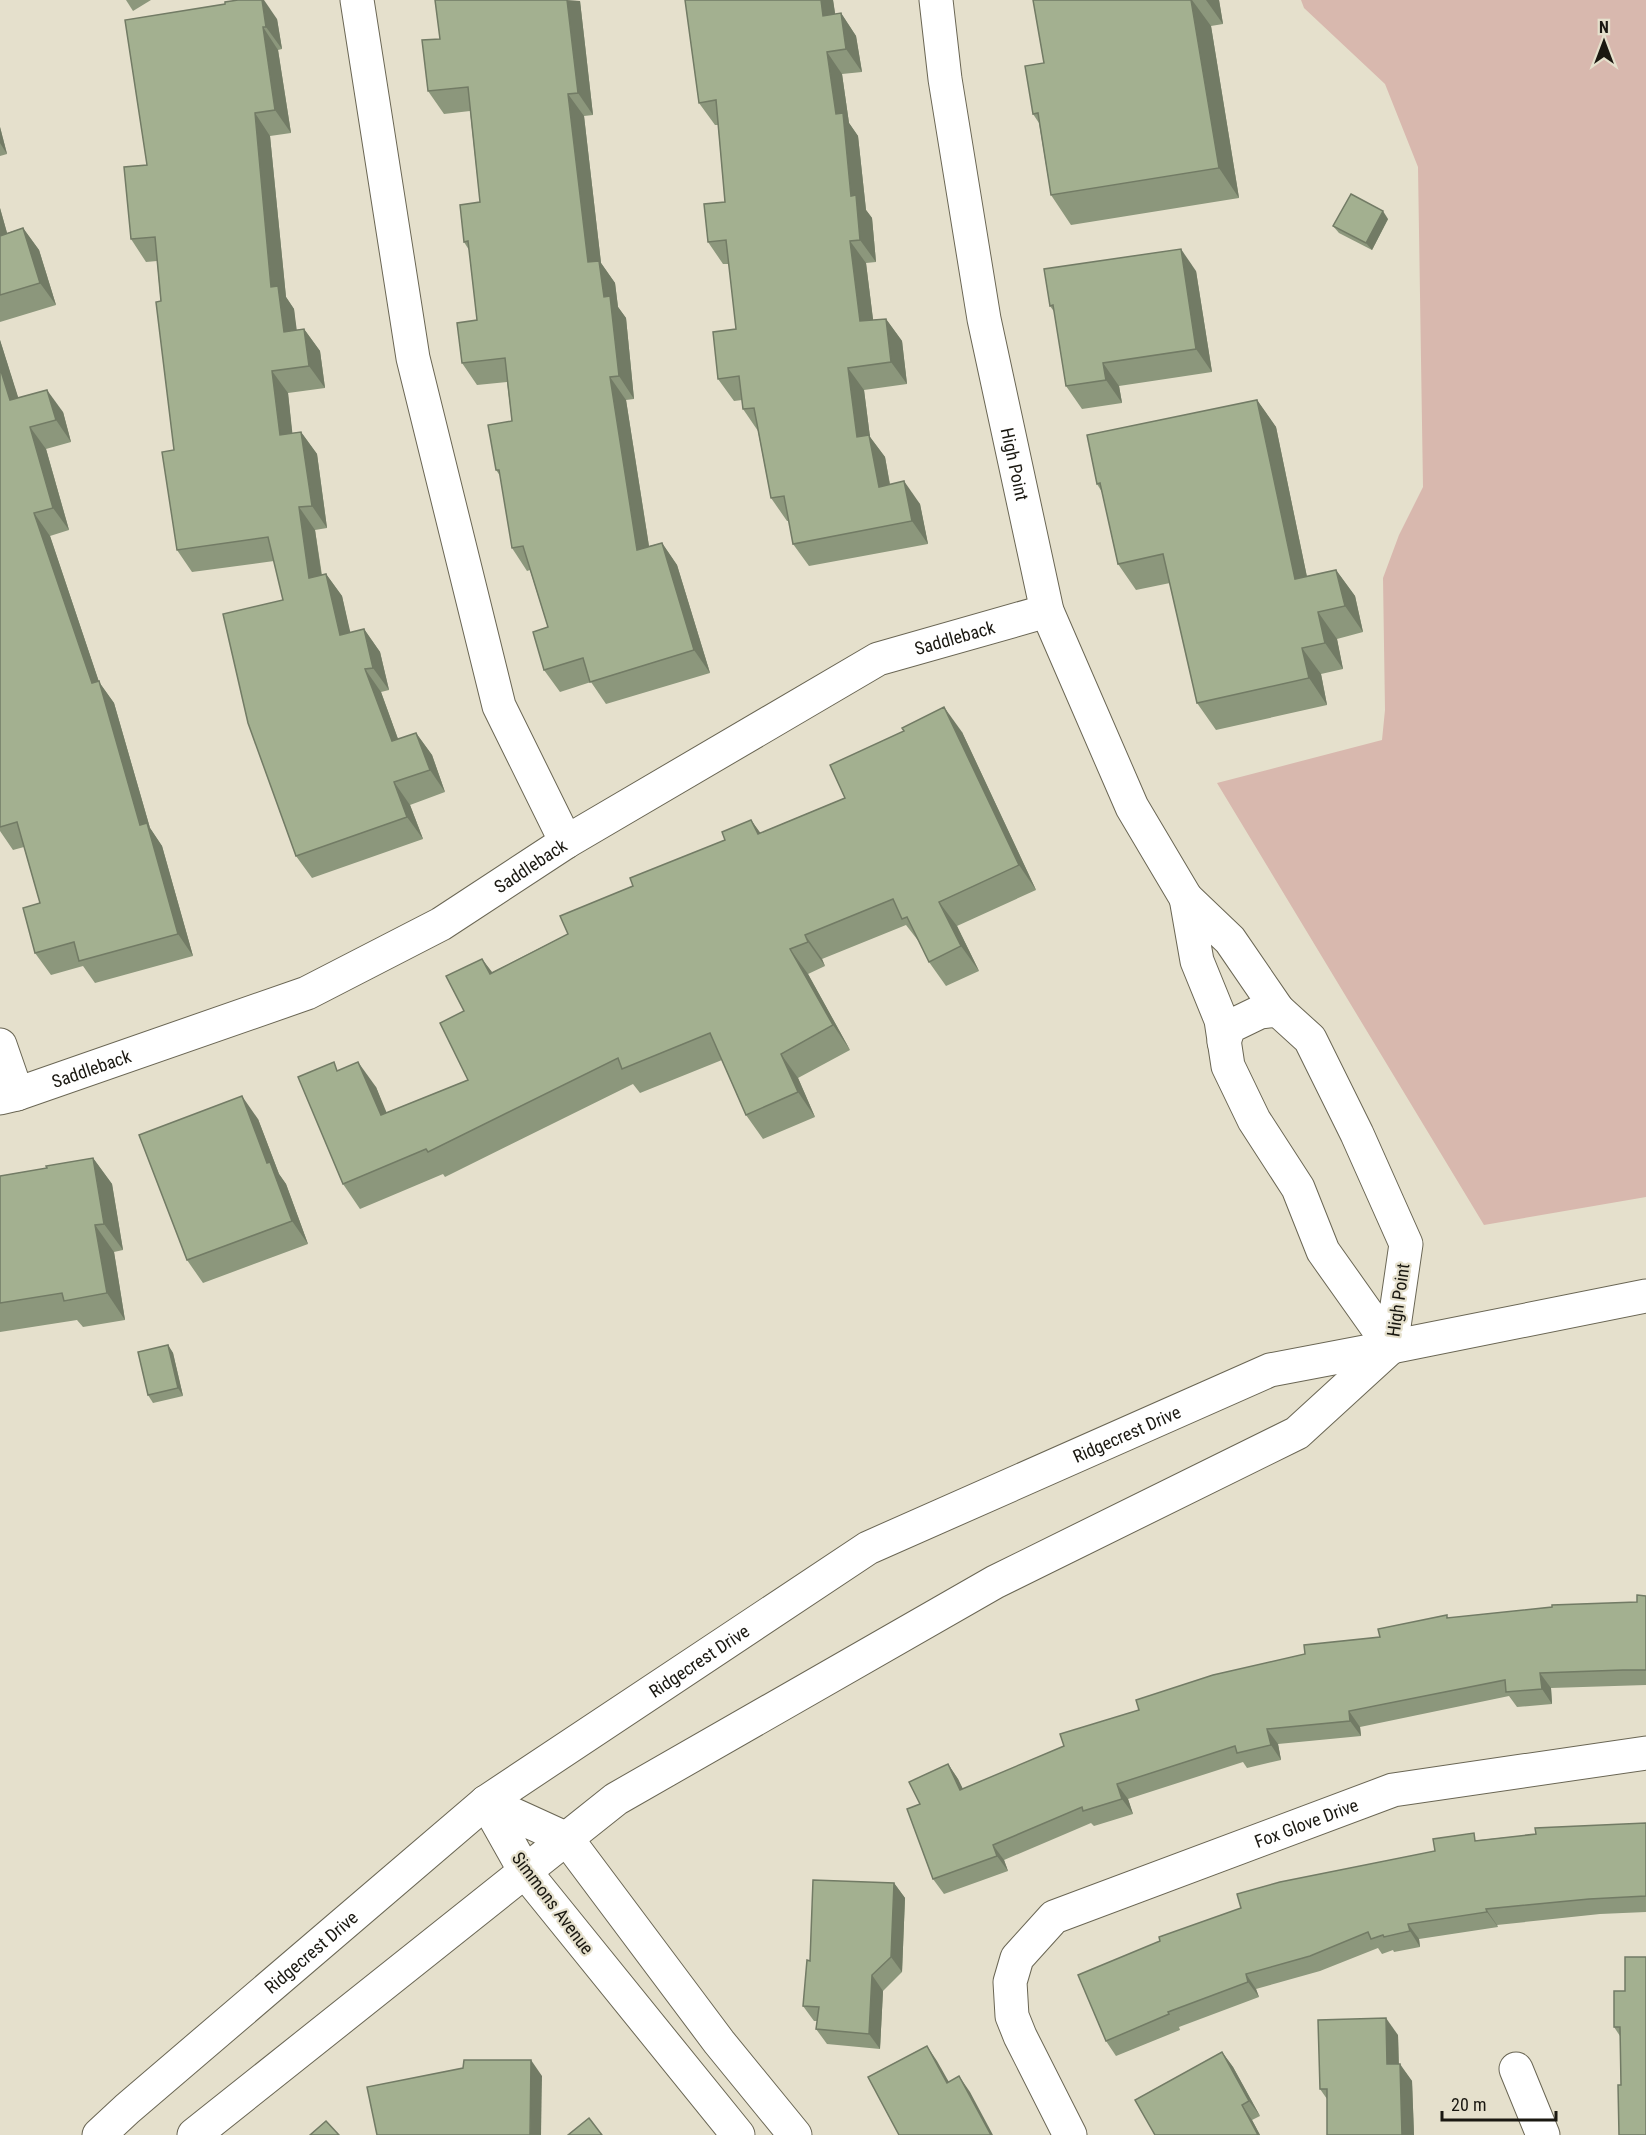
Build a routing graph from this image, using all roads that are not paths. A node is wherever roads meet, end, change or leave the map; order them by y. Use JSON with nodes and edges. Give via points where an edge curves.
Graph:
{"nodes":[{"id":1,"x":357,"y":0,"type":"edge"},
{"id":2,"x":936,"y":0,"type":"edge"},
{"id":3,"x":1047,"y":612,"type":"junction"},
{"id":4,"x":566,"y":842,"type":"junction"},
{"id":5,"x":1186,"y":898,"type":"junction"},
{"id":6,"x":1278,"y":1010,"type":"junction"},
{"id":7,"x":1224,"y":1042,"type":"junction"},
{"id":8,"x":0,"y":1045,"type":"edge"},
{"id":9,"x":8,"y":1096,"type":"edge"},
{"id":10,"x":1646,"y":1296,"type":"edge"},
{"id":11,"x":1391,"y":1347,"type":"junction"},
{"id":12,"x":1646,"y":1753,"type":"edge"},
{"id":13,"x":486,"y":1802,"type":"junction"},
{"id":14,"x":567,"y":1839,"type":"junction"},
{"id":15,"x":526,"y":1873,"type":"junction"},
{"id":16,"x":1516,"y":2069,"type":"dead end"},
{"id":17,"x":99,"y":2135,"type":"edge"},
{"id":18,"x":194,"y":2135,"type":"edge"},
{"id":19,"x":738,"y":2135,"type":"edge"},
{"id":20,"x":795,"y":2135,"type":"edge"},
{"id":21,"x":1070,"y":2135,"type":"edge"},
{"id":22,"x":1543,"y":2135,"type":"edge"}],
"edges":[{"from":1,"to":4,"type":"street","via":[[413,358],[490,672],[499,706]]},
{"from":2,"to":3,"type":"street","name":"High Point","via":[[984,319]]},
{"from":3,"to":4,"type":"street","name":"Saddleback","via":[[878,659]]},
{"from":3,"to":5,"type":"street","name":"High Point","via":[[1131,807]]},
{"from":4,"to":9,"type":"street","name":"Saddleback","via":[[441,924],[307,993]]},
{"from":5,"to":6,"type":"street","name":"High Point","via":[[1230,940]]},
{"from":5,"to":7,"type":"street","name":"High Point","via":[[1197,961],[1221,1020]]},
{"from":6,"to":7,"type":"street","via":[[1260,1012],[1229,1027]]},
{"from":6,"to":11,"type":"street","name":"High Point","via":[[1310,1039],[1406,1244]]},
{"from":7,"to":11,"type":"street","name":"High Point","via":[[1228,1066],[1254,1120],[1298,1188],[1323,1251]]},
{"from":8,"to":9,"type":"street"},
{"from":10,"to":11,"type":"street","name":"Ridgecrest Drive"},
{"from":11,"to":13,"type":"street","name":"Ridgecrest Drive","via":[[1270,1370],[868,1548]]},
{"from":11,"to":14,"type":"street","via":[[1296,1433],[995,1582],[616,1799]]},
{"from":12,"to":21,"type":"street","name":"Fox Glove Drive","via":[[1393,1790],[1054,1917],[1017,1958],[1010,1982],[1012,2016]]},
{"from":13,"to":14,"type":"street","name":"Simmons Avenue"},
{"from":13,"to":15,"type":"street","name":"Simmons Avenue"},
{"from":13,"to":17,"type":"street","name":"Ridgecrest Drive"},
{"from":14,"to":15,"type":"street"},
{"from":14,"to":20,"type":"street","name":"Simmons Avenue","via":[[719,2042]]},
{"from":15,"to":18,"type":"street"},
{"from":15,"to":19,"type":"street","name":"Simmons Avenue"},
{"from":16,"to":22,"type":"street"}]}
